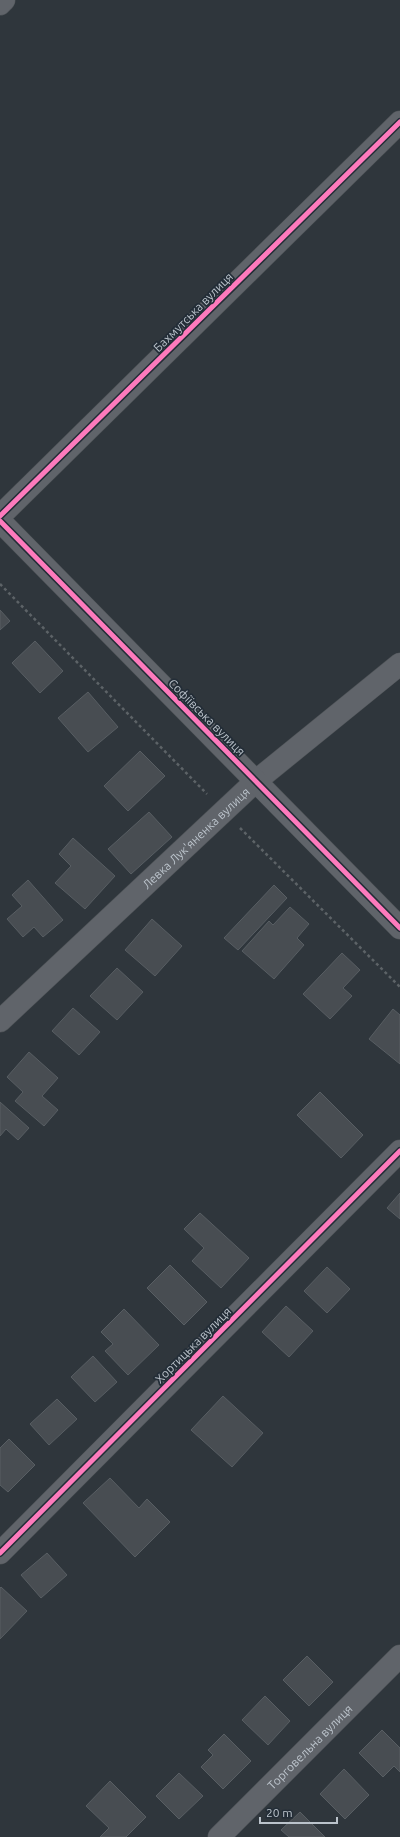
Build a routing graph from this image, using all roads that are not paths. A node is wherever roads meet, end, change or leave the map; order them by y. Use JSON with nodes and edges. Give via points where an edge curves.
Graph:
{"nodes":[{"id":1,"x":4,"y":0,"type":"edge"},
{"id":2,"x":0,"y":4,"type":"edge"},
{"id":3,"x":400,"y":122,"type":"edge"},
{"id":4,"x":0,"y":516,"type":"edge"},
{"id":5,"x":0,"y":521,"type":"edge"},
{"id":6,"x":400,"y":664,"type":"edge"},
{"id":7,"x":256,"y":781,"type":"junction"},
{"id":8,"x":400,"y":928,"type":"edge"},
{"id":9,"x":0,"y":1021,"type":"edge"},
{"id":10,"x":400,"y":1151,"type":"edge"},
{"id":11,"x":0,"y":1553,"type":"edge"},
{"id":12,"x":400,"y":1656,"type":"edge"},
{"id":13,"x":219,"y":1837,"type":"edge"}],
"edges":[{"from":1,"to":2,"type":"street"},
{"from":3,"to":4,"type":"street","name":"Бахмутська вулиця"},
{"from":5,"to":7,"type":"street","name":"Софіївська вулиця"},
{"from":6,"to":7,"type":"street","name":"Левка Лук'яненка вулиця"},
{"from":7,"to":8,"type":"street","name":"Софіївська вулиця"},
{"from":7,"to":9,"type":"street","name":"Левка Лук'яненка вулиця"},
{"from":10,"to":11,"type":"street","name":"Хортицька вулиця"},
{"from":12,"to":13,"type":"street","name":"Торговельна вулиця"}]}
